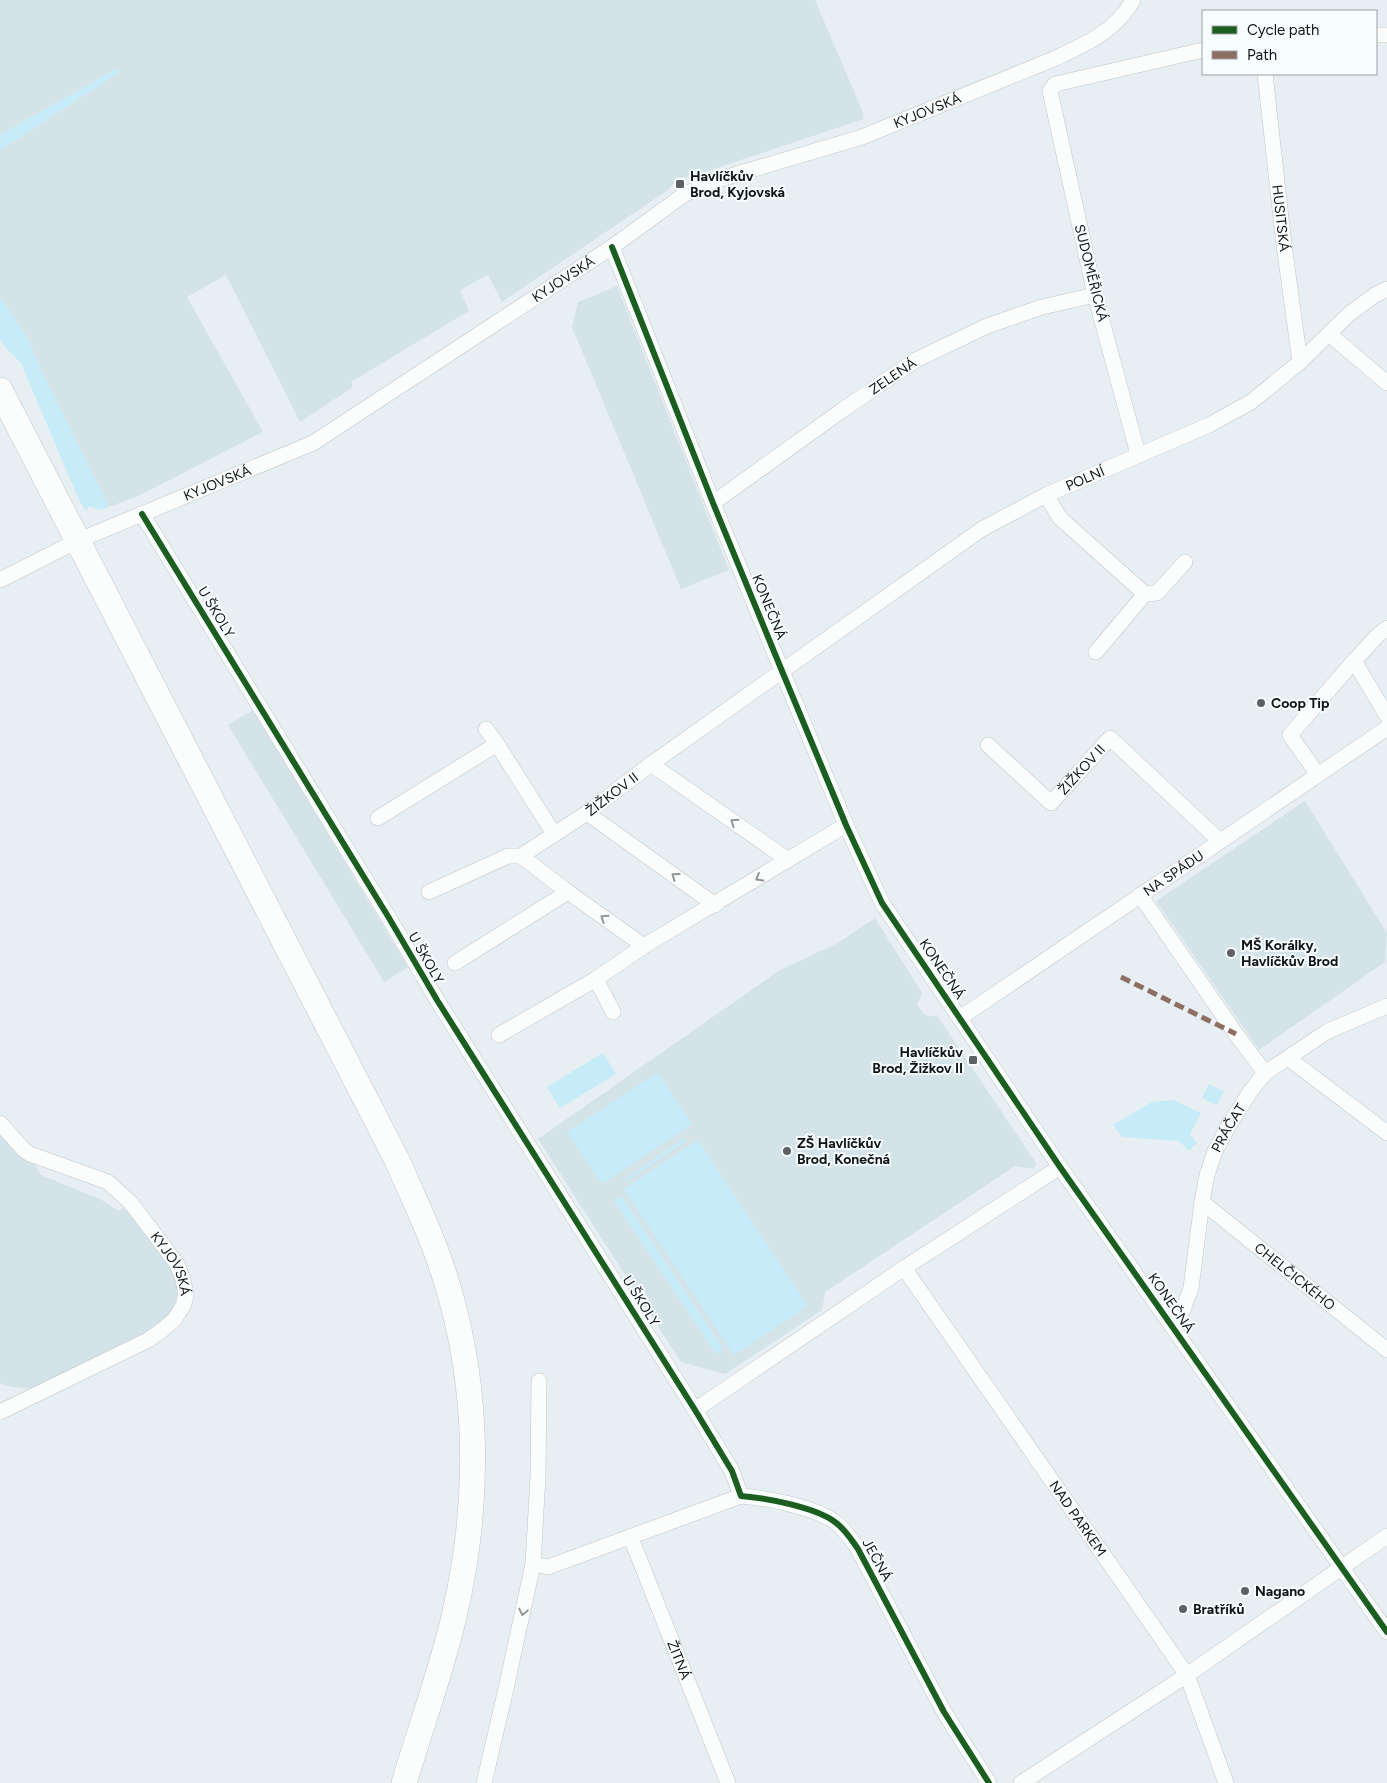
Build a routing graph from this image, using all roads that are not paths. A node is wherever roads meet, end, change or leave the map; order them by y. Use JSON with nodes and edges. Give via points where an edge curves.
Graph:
{"nodes":[{"id":1,"x":1133,"y":0,"type":"edge"},
{"id":2,"x":1202,"y":50,"type":"edge"},
{"id":3,"x":1265,"y":75,"type":"edge"},
{"id":4,"x":612,"y":246,"type":"junction"},
{"id":5,"x":1387,"y":289,"type":"edge"},
{"id":6,"x":1095,"y":294,"type":"junction"},
{"id":7,"x":1330,"y":334,"type":"junction"},
{"id":8,"x":1300,"y":362,"type":"junction"},
{"id":9,"x":1387,"y":383,"type":"edge"},
{"id":10,"x":0,"y":390,"type":"edge"},
{"id":11,"x":1138,"y":454,"type":"junction"},
{"id":12,"x":1046,"y":495,"type":"junction"},
{"id":13,"x":713,"y":503,"type":"junction"},
{"id":14,"x":142,"y":514,"type":"junction"},
{"id":15,"x":77,"y":540,"type":"junction"},
{"id":16,"x":1185,"y":562,"type":"dead end"},
{"id":17,"x":0,"y":580,"type":"edge"},
{"id":18,"x":1145,"y":594,"type":"junction"},
{"id":19,"x":1387,"y":628,"type":"edge"},
{"id":20,"x":1096,"y":652,"type":"dead end"},
{"id":21,"x":1354,"y":661,"type":"junction"},
{"id":22,"x":782,"y":670,"type":"junction"},
{"id":23,"x":1387,"y":716,"type":"edge"},
{"id":24,"x":1387,"y":728,"type":"edge"},
{"id":25,"x":486,"y":729,"type":"dead end"},
{"id":26,"x":496,"y":744,"type":"junction"},
{"id":27,"x":988,"y":746,"type":"dead end"},
{"id":28,"x":652,"y":764,"type":"junction"},
{"id":29,"x":1318,"y":775,"type":"junction"},
{"id":30,"x":587,"y":813,"type":"junction"},
{"id":31,"x":378,"y":818,"type":"dead end"},
{"id":32,"x":846,"y":825,"type":"junction"},
{"id":33,"x":554,"y":834,"type":"junction"},
{"id":34,"x":1220,"y":841,"type":"junction"},
{"id":35,"x":521,"y":856,"type":"junction"},
{"id":36,"x":788,"y":860,"type":"junction"},
{"id":37,"x":429,"y":892,"type":"dead end"},
{"id":38,"x":568,"y":892,"type":"junction"},
{"id":39,"x":1140,"y":896,"type":"junction"},
{"id":40,"x":714,"y":905,"type":"junction"},
{"id":41,"x":644,"y":946,"type":"junction"},
{"id":42,"x":455,"y":963,"type":"dead end"},
{"id":43,"x":596,"y":979,"type":"junction"},
{"id":44,"x":1386,"y":1004,"type":"edge"},
{"id":45,"x":613,"y":1012,"type":"dead end"},
{"id":46,"x":960,"y":1018,"type":"junction"},
{"id":47,"x":499,"y":1035,"type":"dead end"},
{"id":48,"x":1288,"y":1058,"type":"junction"},
{"id":49,"x":1266,"y":1073,"type":"junction"},
{"id":50,"x":0,"y":1123,"type":"edge"},
{"id":51,"x":1387,"y":1133,"type":"edge"},
{"id":52,"x":1060,"y":1167,"type":"junction"},
{"id":53,"x":1202,"y":1202,"type":"junction"},
{"id":54,"x":904,"y":1268,"type":"junction"},
{"id":55,"x":1171,"y":1324,"type":"junction"},
{"id":56,"x":1387,"y":1350,"type":"edge"},
{"id":57,"x":539,"y":1381,"type":"dead end"},
{"id":58,"x":695,"y":1410,"type":"junction"},
{"id":59,"x":0,"y":1412,"type":"edge"},
{"id":60,"x":741,"y":1496,"type":"junction"},
{"id":61,"x":1387,"y":1536,"type":"edge"},
{"id":62,"x":630,"y":1538,"type":"junction"},
{"id":63,"x":533,"y":1564,"type":"junction"},
{"id":64,"x":1342,"y":1567,"type":"junction"},
{"id":65,"x":1387,"y":1632,"type":"edge"},
{"id":66,"x":1187,"y":1675,"type":"junction"},
{"id":67,"x":404,"y":1783,"type":"edge"},
{"id":68,"x":484,"y":1783,"type":"edge"},
{"id":69,"x":728,"y":1783,"type":"edge"},
{"id":70,"x":990,"y":1783,"type":"edge"},
{"id":71,"x":1021,"y":1783,"type":"edge"},
{"id":72,"x":1226,"y":1783,"type":"edge"}],
"edges":[{"from":1,"to":4,"type":"street","name":"KYJOVSKÁ","via":[[1104,33],[1078,48],[862,137],[703,185],[685,194]]},
{"from":2,"to":6,"type":"street","name":"SUDOMĚŘICKÁ","via":[[1055,84],[1050,91]]},
{"from":3,"to":8,"type":"street","name":"HUSITSKÁ"},
{"from":4,"to":13,"type":"street","name":"KONEČNÁ"},
{"from":4,"to":14,"type":"street","name":"KYJOVSKÁ","via":[[313,443]]},
{"from":5,"to":7,"type":"street","name":"POLNÍ","via":[[1364,302]]},
{"from":6,"to":11,"type":"street","name":"SUDOMĚŘICKÁ"},
{"from":6,"to":13,"type":"street","name":"ZELENÁ","via":[[986,326],[916,360]]},
{"from":7,"to":8,"type":"street","name":"POLNÍ"},
{"from":7,"to":9,"type":"street"},
{"from":8,"to":11,"type":"street","name":"POLNÍ","via":[[1251,402],[1209,425]]},
{"from":10,"to":15,"type":"main road"},
{"from":11,"to":12,"type":"street","name":"POLNÍ"},
{"from":12,"to":18,"type":"street","via":[[1060,518]]},
{"from":12,"to":22,"type":"street","name":"POLNÍ","via":[[982,529]]},
{"from":13,"to":22,"type":"street","name":"KONEČNÁ"},
{"from":14,"to":15,"type":"street","name":"KYJOVSKÁ"},
{"from":14,"to":58,"type":"street","name":"U ŠKOLY","via":[[437,1000]]},
{"from":15,"to":17,"type":"street","name":"KYJOVSKÁ"},
{"from":15,"to":67,"type":"main road","via":[[397,1160],[434,1245],[458,1327],[473,1441],[469,1539],[453,1623]]},
{"from":16,"to":18,"type":"street","via":[[1157,593]]},
{"from":18,"to":20,"type":"street"},
{"from":19,"to":21,"type":"street"},
{"from":21,"to":23,"type":"street"},
{"from":21,"to":29,"type":"street","via":[[1290,736]]},
{"from":22,"to":28,"type":"street","name":"ŽIŽKOV II"},
{"from":22,"to":32,"type":"street","name":"KONEČNÁ"},
{"from":24,"to":29,"type":"street","name":"NA SPÁDU"},
{"from":25,"to":26,"type":"street"},
{"from":26,"to":31,"type":"street"},
{"from":26,"to":33,"type":"street"},
{"from":27,"to":34,"type":"street","name":"ŽIŽKOV II","via":[[1052,803],[1110,738]]},
{"from":28,"to":30,"type":"street","name":"ŽIŽKOV II"},
{"from":36,"to":28,"type":"street","one_way":true},
{"from":29,"to":34,"type":"street","name":"NA SPÁDU"},
{"from":30,"to":33,"type":"street","name":"ŽIŽKOV II"},
{"from":40,"to":30,"type":"street","one_way":true},
{"from":32,"to":36,"type":"street"},
{"from":32,"to":46,"type":"street","name":"KONEČNÁ","via":[[882,903]]},
{"from":33,"to":35,"type":"street","name":"ŽIŽKOV II"},
{"from":34,"to":39,"type":"street","name":"NA SPÁDU"},
{"from":35,"to":37,"type":"street","name":"ŽIŽKOV II","via":[[508,856]]},
{"from":35,"to":38,"type":"street"},
{"from":36,"to":40,"type":"street","one_way":true},
{"from":41,"to":38,"type":"street","one_way":true},
{"from":38,"to":42,"type":"street"},
{"from":39,"to":46,"type":"street","name":"NA SPÁDU"},
{"from":39,"to":49,"type":"street"},
{"from":40,"to":41,"type":"street"},
{"from":41,"to":43,"type":"street"},
{"from":43,"to":45,"type":"street"},
{"from":43,"to":47,"type":"street"},
{"from":44,"to":48,"type":"street","name":"PRÁČAT","via":[[1328,1030]]},
{"from":46,"to":52,"type":"street","name":"KONEČNÁ"},
{"from":48,"to":49,"type":"street","name":"PRÁČAT"},
{"from":48,"to":51,"type":"street"},
{"from":49,"to":53,"type":"street","name":"PRÁČAT","via":[[1250,1092],[1215,1151]]},
{"from":50,"to":59,"type":"street","name":"KYJOVSKÁ","via":[[30,1154],[108,1182],[131,1203],[177,1264],[184,1279],[186,1296],[174,1320],[148,1340]]},
{"from":52,"to":54,"type":"street"},
{"from":52,"to":55,"type":"street","name":"KONEČNÁ"},
{"from":53,"to":55,"type":"street","name":"PRÁČAT","via":[[1191,1288],[1183,1310]]},
{"from":53,"to":56,"type":"street","name":"CHELČICKÉHO"},
{"from":54,"to":58,"type":"street"},
{"from":54,"to":66,"type":"street","name":"NAD PARKEM"},
{"from":55,"to":64,"type":"street","name":"KONEČNÁ"},
{"from":57,"to":63,"type":"street"},
{"from":58,"to":60,"type":"street","via":[[732,1471]]},
{"from":60,"to":62,"type":"street","name":"JEČNÁ"},
{"from":60,"to":70,"type":"street","name":"JEČNÁ","via":[[785,1503],[822,1515],[848,1535],[944,1712]]},
{"from":61,"to":64,"type":"street"},
{"from":62,"to":63,"type":"street","name":"JEČNÁ","via":[[548,1567]]},
{"from":62,"to":69,"type":"street","name":"ŽITNÁ"},
{"from":63,"to":68,"type":"street","one_way":true},
{"from":64,"to":65,"type":"street","name":"KONEČNÁ"},
{"from":64,"to":66,"type":"street"},
{"from":66,"to":71,"type":"street"},
{"from":66,"to":72,"type":"street","name":"NAD PARKEM"}]}
